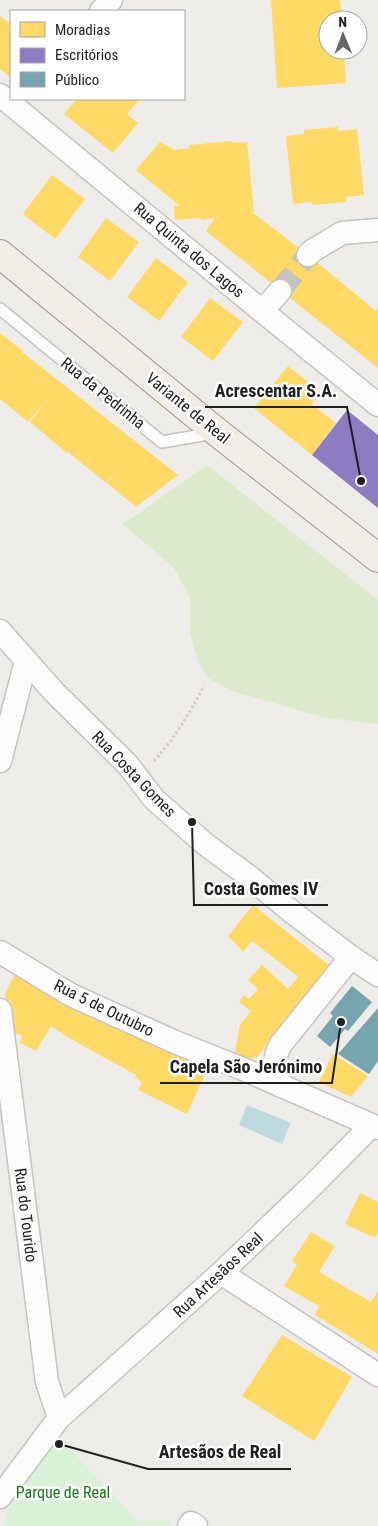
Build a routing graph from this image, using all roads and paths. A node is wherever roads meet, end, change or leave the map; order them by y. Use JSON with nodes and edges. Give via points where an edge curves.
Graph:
{"nodes":[{"id":1,"x":111,"y":0,"type":"edge"},
{"id":2,"x":102,"y":10,"type":"edge"},
{"id":3,"x":24,"y":104,"type":"edge"},
{"id":4,"x":378,"y":230,"type":"edge"},
{"id":5,"x":0,"y":254,"type":"edge"},
{"id":6,"x":308,"y":256,"type":"tunnel mouth"},
{"id":7,"x":280,"y":290,"type":"tunnel mouth"},
{"id":8,"x":0,"y":309,"type":"edge"},
{"id":9,"x":262,"y":312,"type":"junction"},
{"id":10,"x":378,"y":405,"type":"edge"},
{"id":11,"x":218,"y":433,"type":"junction"},
{"id":12,"x":378,"y":558,"type":"edge"},
{"id":13,"x":0,"y":631,"type":"edge"},
{"id":14,"x":26,"y":661,"type":"junction"},
{"id":15,"x":204,"y":686,"type":"dead end"},
{"id":16,"x":0,"y":761,"type":"edge"},
{"id":17,"x":150,"y":765,"type":"dead end"},
{"id":18,"x":351,"y":956,"type":"junction"},
{"id":19,"x":3,"y":959,"type":"edge"},
{"id":20,"x":378,"y":975,"type":"edge"},
{"id":21,"x":0,"y":1010,"type":"edge"},
{"id":22,"x":281,"y":1086,"type":"junction"},
{"id":23,"x":375,"y":1127,"type":"edge"},
{"id":24,"x":221,"y":1273,"type":"junction"},
{"id":25,"x":378,"y":1375,"type":"edge"},
{"id":26,"x":59,"y":1418,"type":"junction"},
{"id":27,"x":0,"y":1497,"type":"edge"},
{"id":28,"x":189,"y":1526,"type":"edge"},
{"id":29,"x":196,"y":1526,"type":"edge"}],
"edges":[{"from":1,"to":2,"type":"street"},
{"from":3,"to":9,"type":"street","name":"Rua Quinta dos Lagos"},
{"from":4,"to":6,"type":"street","via":[[342,233]]},
{"from":5,"to":11,"type":"main road","name":"Variante de Real"},
{"from":7,"to":9,"type":"street"},
{"from":8,"to":11,"type":"lane","name":"Rua da Pedrinha","via":[[162,442]]},
{"from":9,"to":10,"type":"street","name":"Rua Quinta dos Lagos"},
{"from":11,"to":12,"type":"main road","name":"Variante de Real"},
{"from":13,"to":14,"type":"street","name":"Rua Costa Gomes"},
{"from":14,"to":16,"type":"street"},
{"from":14,"to":18,"type":"street","name":"Rua Costa Gomes","via":[[128,765],[154,799],[205,844]]},
{"from":15,"to":17,"type":"path","via":[[166,748]]},
{"from":18,"to":20,"type":"street","name":"Rua Costa Gomes"},
{"from":18,"to":22,"type":"street","via":[[276,1052],[275,1069]]},
{"from":19,"to":22,"type":"street","name":"Rua 5 de Outubro","via":[[71,995]]},
{"from":21,"to":26,"type":"street","name":"Rua do Tourido","via":[[48,1382]]},
{"from":22,"to":23,"type":"street","name":"Rua 5 de Outubro"},
{"from":23,"to":24,"type":"street","name":"Rua Artesãos Real"},
{"from":24,"to":25,"type":"street"},
{"from":24,"to":26,"type":"street","name":"Rua Artesãos Real"},
{"from":26,"to":27,"type":"street","name":"Rua Artesãos Real"},
{"from":28,"to":29,"type":"street","via":[[190,1523]]}]}
